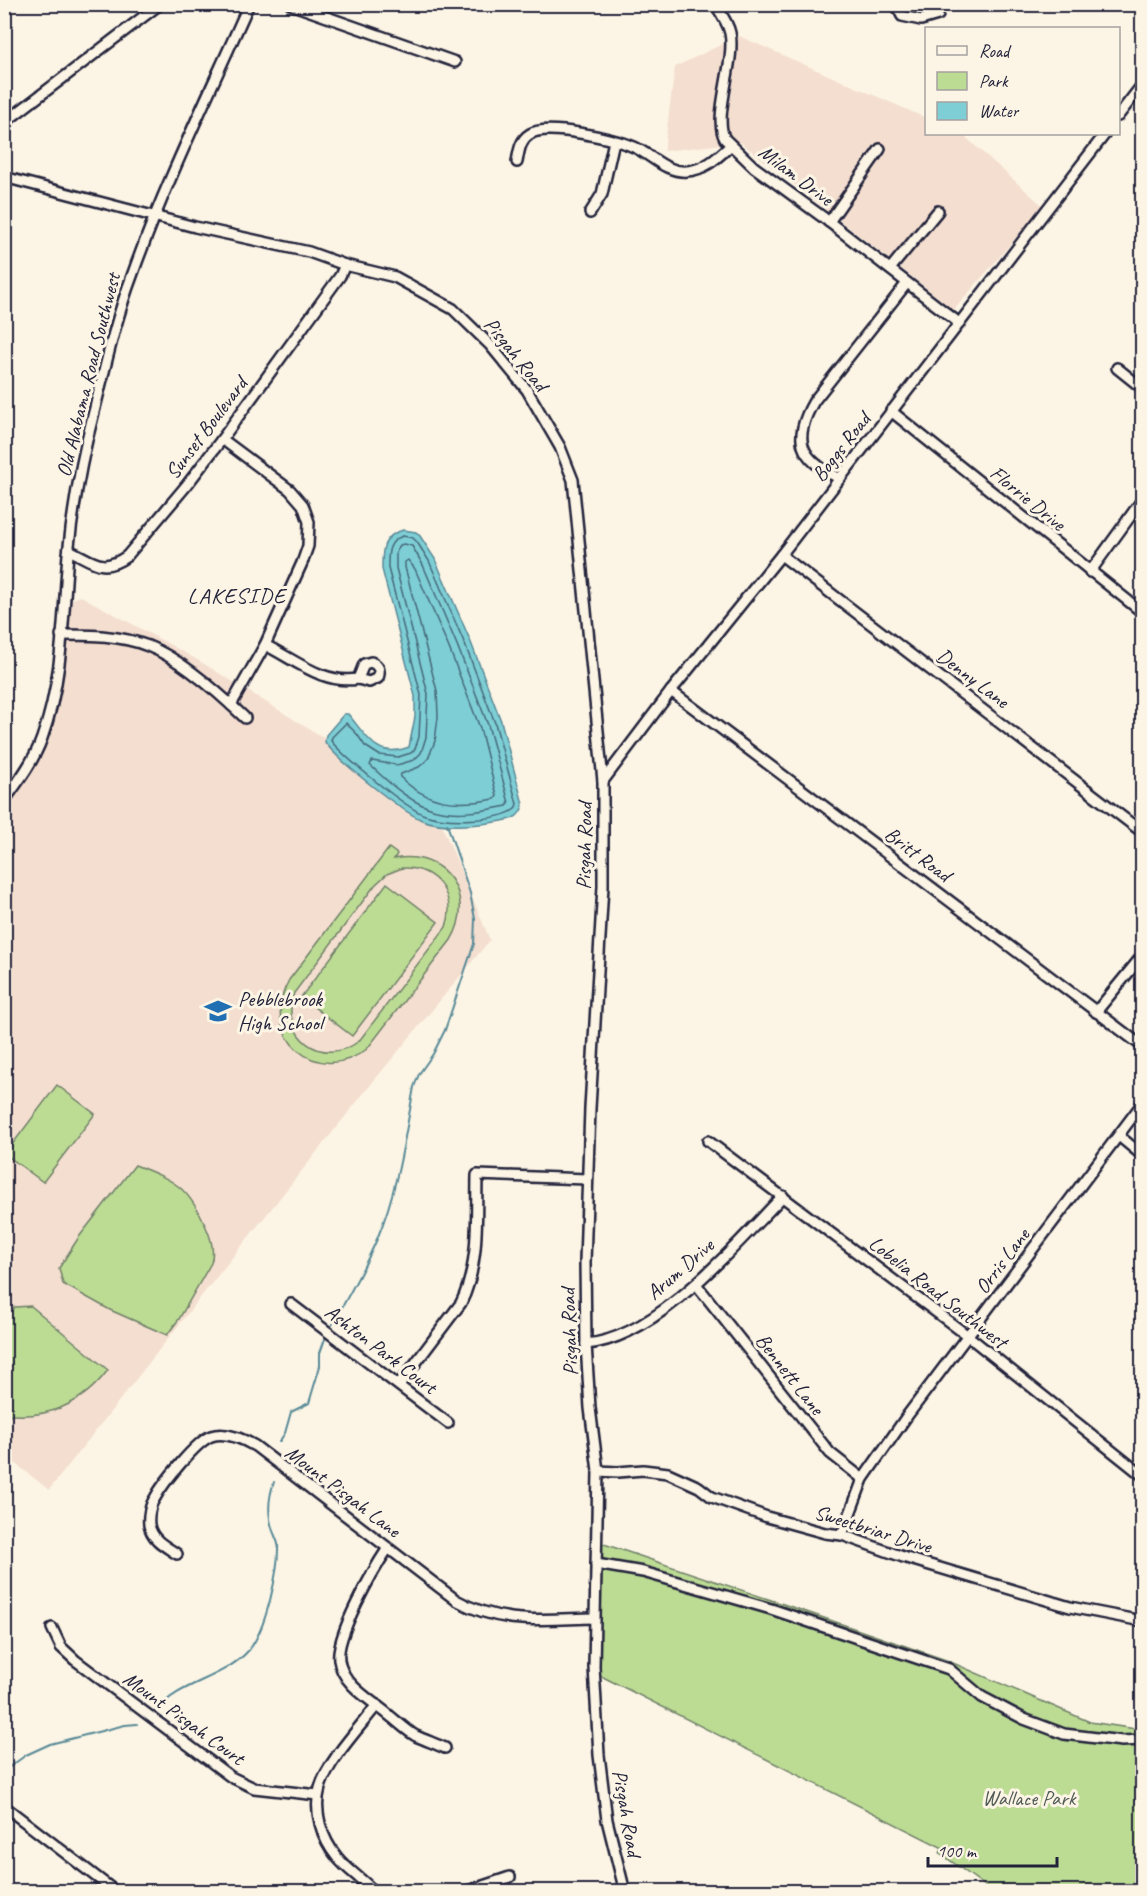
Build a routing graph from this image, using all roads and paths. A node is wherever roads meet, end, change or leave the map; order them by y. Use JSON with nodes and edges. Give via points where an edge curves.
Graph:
{"nodes":[{"id":1,"x":160,"y":4,"type":"edge"},
{"id":2,"x":249,"y":4,"type":"edge"},
{"id":3,"x":290,"y":4,"type":"edge"},
{"id":4,"x":715,"y":4,"type":"edge"},
{"id":5,"x":896,"y":4,"type":"edge"},
{"id":6,"x":937,"y":4,"type":"edge"},
{"id":7,"x":455,"y":62,"type":"dead end"},
{"id":8,"x":1143,"y":85,"type":"edge"},
{"id":9,"x":1120,"y":115,"type":"edge"},
{"id":10,"x":4,"y":123,"type":"edge"},
{"id":11,"x":1104,"y":135,"type":"edge"},
{"id":12,"x":614,"y":141,"type":"junction"},
{"id":13,"x":730,"y":146,"type":"junction"},
{"id":14,"x":880,"y":149,"type":"dead end"},
{"id":15,"x":517,"y":162,"type":"dead end"},
{"id":16,"x":4,"y":177,"type":"edge"},
{"id":17,"x":938,"y":211,"type":"dead end"},
{"id":18,"x":590,"y":213,"type":"dead end"},
{"id":19,"x":156,"y":216,"type":"junction"},
{"id":20,"x":829,"y":222,"type":"junction"},
{"id":21,"x":345,"y":265,"type":"junction"},
{"id":22,"x":890,"y":269,"type":"junction"},
{"id":23,"x":907,"y":283,"type":"junction"},
{"id":24,"x":958,"y":323,"type":"junction"},
{"id":25,"x":1117,"y":368,"type":"dead end"},
{"id":26,"x":1143,"y":388,"type":"edge"},
{"id":27,"x":891,"y":411,"type":"junction"},
{"id":28,"x":222,"y":439,"type":"junction"},
{"id":29,"x":839,"y":478,"type":"junction"},
{"id":30,"x":1143,"y":500,"type":"edge"},
{"id":31,"x":69,"y":550,"type":"junction"},
{"id":32,"x":780,"y":555,"type":"junction"},
{"id":33,"x":1090,"y":572,"type":"junction"},
{"id":34,"x":1143,"y":612,"type":"edge"},
{"id":35,"x":61,"y":635,"type":"junction"},
{"id":36,"x":265,"y":645,"type":"junction"},
{"id":37,"x":358,"y":680,"type":"dead end"},
{"id":38,"x":671,"y":691,"type":"junction"},
{"id":39,"x":231,"y":705,"type":"junction"},
{"id":40,"x":245,"y":718,"type":"dead end"},
{"id":41,"x":603,"y":781,"type":"junction"},
{"id":42,"x":4,"y":801,"type":"edge"},
{"id":43,"x":1143,"y":832,"type":"edge"},
{"id":44,"x":1143,"y":956,"type":"edge"},
{"id":45,"x":1096,"y":1012,"type":"junction"},
{"id":46,"x":1143,"y":1046,"type":"edge"},
{"id":47,"x":1143,"y":1104,"type":"edge"},
{"id":48,"x":1119,"y":1136,"type":"junction"},
{"id":49,"x":708,"y":1142,"type":"dead end"},
{"id":50,"x":1143,"y":1155,"type":"edge"},
{"id":51,"x":587,"y":1179,"type":"junction"},
{"id":52,"x":783,"y":1196,"type":"junction"},
{"id":53,"x":696,"y":1284,"type":"junction"},
{"id":54,"x":291,"y":1304,"type":"dead end"},
{"id":55,"x":968,"y":1336,"type":"junction"},
{"id":56,"x":586,"y":1344,"type":"junction"},
{"id":57,"x":399,"y":1385,"type":"junction"},
{"id":58,"x":448,"y":1423,"type":"dead end"},
{"id":59,"x":598,"y":1471,"type":"junction"},
{"id":60,"x":1143,"y":1475,"type":"edge"},
{"id":61,"x":863,"y":1479,"type":"junction"},
{"id":62,"x":842,"y":1535,"type":"junction"},
{"id":63,"x":388,"y":1548,"type":"junction"},
{"id":64,"x":177,"y":1554,"type":"dead end"},
{"id":65,"x":596,"y":1564,"type":"junction"},
{"id":66,"x":594,"y":1618,"type":"junction"},
{"id":67,"x":1143,"y":1621,"type":"edge"},
{"id":68,"x":52,"y":1628,"type":"dead end"},
{"id":69,"x":377,"y":1705,"type":"junction"},
{"id":70,"x":1143,"y":1740,"type":"edge"},
{"id":71,"x":445,"y":1748,"type":"dead end"},
{"id":72,"x":318,"y":1796,"type":"junction"},
{"id":73,"x":4,"y":1806,"type":"edge"},
{"id":74,"x":510,"y":1877,"type":"dead end"},
{"id":75,"x":116,"y":1892,"type":"edge"},
{"id":76,"x":374,"y":1892,"type":"edge"},
{"id":77,"x":465,"y":1892,"type":"edge"},
{"id":78,"x":625,"y":1892,"type":"edge"}],
"edges":[{"from":1,"to":10,"type":"street"},
{"from":2,"to":19,"type":"street","name":"Old Alabama Road Southwest"},
{"from":3,"to":7,"type":"street"},
{"from":4,"to":13,"type":"street","name":"Milam Drive","via":[[731,42],[721,117],[722,134]]},
{"from":5,"to":6,"type":"street","via":[[902,16],[921,20],[938,15]]},
{"from":8,"to":9,"type":"street"},
{"from":11,"to":24,"type":"street","name":"Boggs Road"},
{"from":12,"to":13,"type":"street","via":[[636,148],[665,166],[687,171],[712,162]]},
{"from":12,"to":15,"type":"street","via":[[541,129],[525,137]]},
{"from":12,"to":18,"type":"street","via":[[602,194]]},
{"from":13,"to":20,"type":"street","name":"Milam Drive"},
{"from":14,"to":20,"type":"street"},
{"from":16,"to":19,"type":"street","name":"Pisgah Road"},
{"from":17,"to":22,"type":"street"},
{"from":19,"to":21,"type":"street","name":"Pisgah Road","via":[[309,252]]},
{"from":19,"to":31,"type":"street","name":"Old Alabama Road Southwest","via":[[131,277],[92,417],[80,466]]},
{"from":20,"to":22,"type":"street","name":"Milam Drive"},
{"from":21,"to":28,"type":"street","name":"Sunset Boulevard"},
{"from":21,"to":41,"type":"street","name":"Pisgah Road","via":[[395,277],[453,309],[490,345],[527,390],[560,447],[573,480]]},
{"from":22,"to":23,"type":"street","name":"Milam Drive"},
{"from":23,"to":24,"type":"street","name":"Milam Drive"},
{"from":23,"to":29,"type":"street","via":[[814,401],[803,422],[804,450]]},
{"from":24,"to":27,"type":"street","name":"Boggs Road"},
{"from":25,"to":26,"type":"street"},
{"from":27,"to":29,"type":"street","name":"Boggs Road"},
{"from":27,"to":33,"type":"street","name":"Florrie Drive"},
{"from":28,"to":31,"type":"street","name":"Sunset Boulevard","via":[[127,556],[110,566]]},
{"from":28,"to":36,"type":"street","via":[[290,490],[308,516],[308,546]]},
{"from":29,"to":32,"type":"street","name":"Boggs Road"},
{"from":30,"to":33,"type":"street"},
{"from":31,"to":35,"type":"street","name":"Old Alabama Road Southwest"},
{"from":32,"to":38,"type":"street","name":"Boggs Road"},
{"from":32,"to":43,"type":"street","name":"Denny Lane"},
{"from":33,"to":34,"type":"street","name":"Florrie Drive"},
{"from":35,"to":39,"type":"street","via":[[97,634],[150,646]]},
{"from":35,"to":42,"type":"street","name":"Old Alabama Road Southwest","via":[[58,674],[41,740]]},
{"from":36,"to":37,"type":"street","via":[[320,674],[342,681]]},
{"from":36,"to":39,"type":"street"},
{"from":38,"to":41,"type":"street","name":"Boggs Road"},
{"from":38,"to":45,"type":"street","name":"Britt Road"},
{"from":39,"to":40,"type":"street"},
{"from":41,"to":51,"type":"street","name":"Pisgah Road","via":[[603,886]]},
{"from":44,"to":45,"type":"street"},
{"from":45,"to":46,"type":"street","name":"Britt Road"},
{"from":47,"to":48,"type":"street","name":"Orris Lane"},
{"from":48,"to":50,"type":"street"},
{"from":48,"to":55,"type":"street","name":"Orris Lane"},
{"from":49,"to":52,"type":"street","name":"Lobelia Road Southwest"},
{"from":51,"to":56,"type":"street","name":"Pisgah Road"},
{"from":51,"to":57,"type":"street","via":[[477,1175],[474,1264],[466,1293]]},
{"from":52,"to":53,"type":"street","name":"Arum Drive"},
{"from":52,"to":55,"type":"street","name":"Lobelia Road Southwest"},
{"from":53,"to":56,"type":"street","name":"Arum Drive","via":[[620,1338]]},
{"from":53,"to":61,"type":"street","name":"Bennett Lane","via":[[830,1454]]},
{"from":54,"to":57,"type":"street","name":"Ashton Park Court"},
{"from":55,"to":60,"type":"street","name":"Lobelia Road Southwest"},
{"from":55,"to":61,"type":"street","name":"Orris Lane"},
{"from":56,"to":59,"type":"street","name":"Pisgah Road"},
{"from":57,"to":58,"type":"street","name":"Ashton Park Court"},
{"from":59,"to":62,"type":"street","name":"Sweetbriar Drive","via":[[668,1473],[712,1497],[767,1517]]},
{"from":59,"to":65,"type":"street","name":"Pisgah Road"},
{"from":61,"to":62,"type":"street","name":"Orris Lane"},
{"from":62,"to":67,"type":"street","name":"Sweetbriar Drive","via":[[1070,1607]]},
{"from":63,"to":64,"type":"street","name":"Mount Pisgah Lane","via":[[255,1446],[224,1435],[211,1436],[190,1453],[150,1509],[149,1525],[156,1540]]},
{"from":63,"to":66,"type":"street","name":"Mount Pisgah Lane","via":[[472,1609],[512,1620]]},
{"from":63,"to":69,"type":"street","via":[[354,1611],[338,1659],[356,1689]]},
{"from":65,"to":66,"type":"street","name":"Pisgah Road"},
{"from":65,"to":70,"type":"street","via":[[643,1572],[771,1609],[950,1669],[982,1697],[1064,1734]]},
{"from":66,"to":78,"type":"street","name":"Pisgah Road","via":[[599,1755],[607,1820]]},
{"from":68,"to":72,"type":"street","name":"Mount Pisgah Court","via":[[61,1647],[75,1660],[231,1777],[254,1788]]},
{"from":69,"to":71,"type":"street","via":[[414,1735]]},
{"from":69,"to":72,"type":"street","via":[[331,1766]]},
{"from":72,"to":76,"type":"street","via":[[323,1834],[330,1848]]},
{"from":73,"to":75,"type":"street"},
{"from":74,"to":77,"type":"street"}]}
